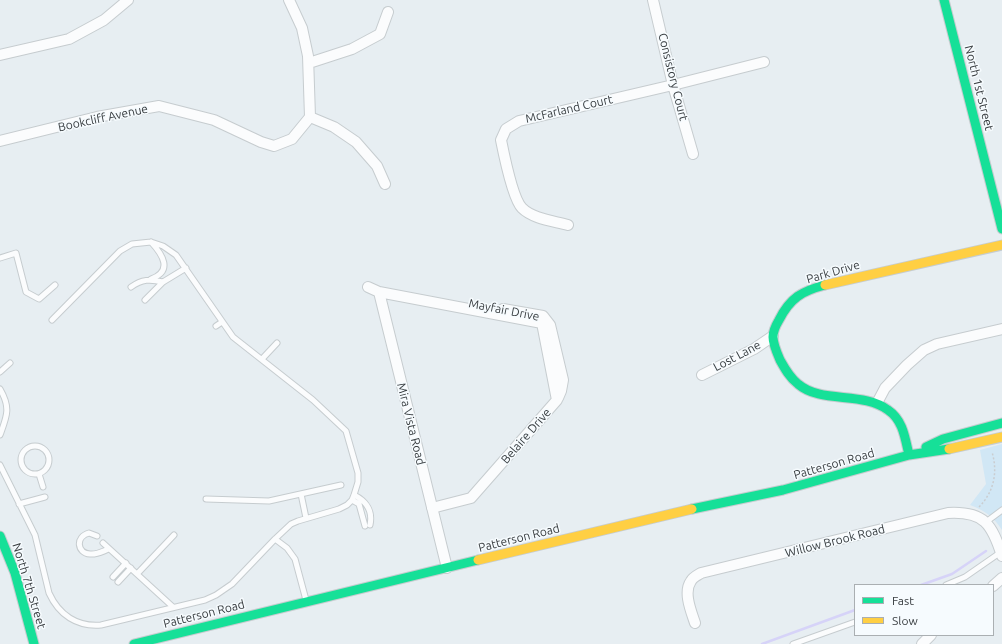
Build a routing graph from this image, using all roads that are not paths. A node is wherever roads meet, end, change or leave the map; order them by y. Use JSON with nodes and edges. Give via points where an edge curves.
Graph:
{"nodes":[{"id":1,"x":128,"y":0,"type":"edge"},
{"id":2,"x":289,"y":0,"type":"edge"},
{"id":3,"x":653,"y":0,"type":"edge"},
{"id":4,"x":944,"y":0,"type":"edge"},
{"id":5,"x":388,"y":12,"type":"dead end"},
{"id":6,"x":0,"y":55,"type":"edge"},
{"id":7,"x":764,"y":62,"type":"dead end"},
{"id":8,"x":309,"y":63,"type":"junction"},
{"id":9,"x":674,"y":85,"type":"junction"},
{"id":10,"x":310,"y":117,"type":"junction"},
{"id":11,"x":0,"y":141,"type":"edge"},
{"id":12,"x":693,"y":154,"type":"dead end"},
{"id":13,"x":386,"y":184,"type":"dead end"},
{"id":14,"x":568,"y":225,"type":"dead end"},
{"id":15,"x":1002,"y":229,"type":"edge"},
{"id":16,"x":151,"y":242,"type":"junction"},
{"id":17,"x":1002,"y":245,"type":"edge"},
{"id":18,"x":0,"y":258,"type":"edge"},
{"id":19,"x":186,"y":268,"type":"junction"},
{"id":20,"x":151,"y":279,"type":"junction"},
{"id":21,"x":163,"y":282,"type":"junction"},
{"id":22,"x":55,"y":285,"type":"dead end"},
{"id":23,"x":131,"y":287,"type":"dead end"},
{"id":24,"x":368,"y":287,"type":"dead end"},
{"id":25,"x":379,"y":292,"type":"junction"},
{"id":26,"x":203,"y":293,"type":"junction"},
{"id":27,"x":197,"y":298,"type":"dead end"},
{"id":28,"x":145,"y":300,"type":"dead end"},
{"id":29,"x":52,"y":320,"type":"dead end"},
{"id":30,"x":222,"y":322,"type":"junction"},
{"id":31,"x":216,"y":326,"type":"dead end"},
{"id":32,"x":1002,"y":329,"type":"edge"},
{"id":33,"x":773,"y":336,"type":"junction"},
{"id":34,"x":277,"y":343,"type":"dead end"},
{"id":35,"x":262,"y":359,"type":"junction"},
{"id":36,"x":10,"y":363,"type":"dead end"},
{"id":37,"x":0,"y":372,"type":"edge"},
{"id":38,"x":702,"y":374,"type":"dead end"},
{"id":39,"x":0,"y":389,"type":"edge"},
{"id":40,"x":877,"y":403,"type":"junction"},
{"id":41,"x":1002,"y":423,"type":"edge"},
{"id":42,"x":0,"y":435,"type":"edge"},
{"id":43,"x":1002,"y":437,"type":"edge"},
{"id":44,"x":909,"y":455,"type":"junction"},
{"id":45,"x":0,"y":465,"type":"edge"},
{"id":46,"x":39,"y":474,"type":"junction"},
{"id":47,"x":341,"y":485,"type":"dead end"},
{"id":48,"x":43,"y":487,"type":"dead end"},
{"id":49,"x":301,"y":494,"type":"junction"},
{"id":50,"x":45,"y":497,"type":"dead end"},
{"id":51,"x":353,"y":498,"type":"junction"},
{"id":52,"x":206,"y":499,"type":"dead end"},
{"id":53,"x":19,"y":504,"type":"junction"},
{"id":54,"x":432,"y":508,"type":"junction"},
{"id":55,"x":1002,"y":510,"type":"edge"},
{"id":56,"x":306,"y":518,"type":"junction"},
{"id":57,"x":986,"y":522,"type":"junction"},
{"id":58,"x":368,"y":525,"type":"dead end"},
{"id":59,"x":174,"y":535,"type":"dead end"},
{"id":60,"x":0,"y":536,"type":"edge"},
{"id":61,"x":97,"y":536,"type":"dead end"},
{"id":62,"x":275,"y":538,"type":"junction"},
{"id":63,"x":103,"y":542,"type":"dead end"},
{"id":64,"x":109,"y":549,"type":"junction"},
{"id":65,"x":1001,"y":554,"type":"edge"},
{"id":66,"x":126,"y":563,"type":"junction"},
{"id":67,"x":131,"y":568,"type":"junction"},
{"id":68,"x":447,"y":568,"type":"junction"},
{"id":69,"x":138,"y":574,"type":"junction"},
{"id":70,"x":113,"y":577,"type":"dead end"},
{"id":71,"x":1002,"y":578,"type":"edge"},
{"id":72,"x":118,"y":582,"type":"dead end"},
{"id":73,"x":948,"y":584,"type":"edge"},
{"id":74,"x":994,"y":585,"type":"edge"},
{"id":75,"x":306,"y":601,"type":"junction"},
{"id":76,"x":173,"y":607,"type":"junction"},
{"id":77,"x":854,"y":622,"type":"edge"},
{"id":78,"x":695,"y":623,"type":"dead end"},
{"id":79,"x":930,"y":636,"type":"edge"},
{"id":80,"x":34,"y":644,"type":"edge"},
{"id":81,"x":134,"y":644,"type":"edge"},
{"id":82,"x":793,"y":644,"type":"edge"},
{"id":83,"x":922,"y":644,"type":"edge"}],
"edges":[{"from":1,"to":6,"type":"street","via":[[104,20],[69,39]]},
{"from":2,"to":8,"type":"street","via":[[302,28]]},
{"from":3,"to":9,"type":"street","name":"Consistory Court"},
{"from":4,"to":15,"type":"main road","name":"North 1st Street"},
{"from":5,"to":8,"type":"street","via":[[380,34],[352,49]]},
{"from":7,"to":9,"type":"street","name":"McFarland Court"},
{"from":8,"to":10,"type":"street"},
{"from":9,"to":12,"type":"street","name":"Consistory Court"},
{"from":9,"to":14,"type":"street","name":"McFarland Court","via":[[519,121],[506,129],[500,140],[514,190],[522,207],[535,216]]},
{"from":10,"to":11,"type":"street","name":"Bookcliff Avenue","via":[[292,139],[274,146],[214,120],[159,106],[97,117]]},
{"from":10,"to":13,"type":"street","via":[[334,127],[356,142],[377,166]]},
{"from":16,"to":19,"type":"lane","via":[[176,254]]},
{"from":16,"to":20,"type":"lane","via":[[160,252],[164,264],[162,272]]},
{"from":16,"to":29,"type":"lane","via":[[132,244],[120,251]]},
{"from":17,"to":33,"type":"main road","name":"Park Drive","via":[[811,289],[794,297],[786,305]]},
{"from":18,"to":22,"type":"lane","via":[[16,253],[26,292],[39,299]]},
{"from":19,"to":21,"type":"lane"},
{"from":19,"to":26,"type":"lane"},
{"from":20,"to":21,"type":"lane"},
{"from":20,"to":23,"type":"lane","via":[[138,282]]},
{"from":21,"to":28,"type":"lane"},
{"from":24,"to":25,"type":"street"},
{"from":25,"to":54,"type":"street","name":"Mira Vista Road"},
{"from":25,"to":54,"type":"street","name":"Belaire Drive","via":[[542,323],[557,400],[471,498]]},
{"from":26,"to":27,"type":"lane"},
{"from":26,"to":30,"type":"lane"},
{"from":30,"to":31,"type":"lane"},
{"from":30,"to":35,"type":"lane","via":[[234,337]]},
{"from":32,"to":40,"type":"street","via":[[937,344],[924,350],[885,388]]},
{"from":33,"to":38,"type":"street","name":"Lost Lane","via":[[754,349]]},
{"from":33,"to":40,"type":"main road","via":[[786,370],[802,387],[815,393]]},
{"from":34,"to":35,"type":"lane"},
{"from":35,"to":51,"type":"lane","via":[[313,400],[346,431],[358,473]]},
{"from":36,"to":37,"type":"lane"},
{"from":39,"to":42,"type":"lane","via":[[8,411]]},
{"from":40,"to":44,"type":"main road","via":[[889,409],[898,420]]},
{"from":41,"to":44,"type":"main road","name":"Patterson Road","via":[[943,439]]},
{"from":43,"to":44,"type":"main road","name":"Patterson Road","via":[[958,448]]},
{"from":44,"to":68,"type":"main road","name":"Patterson Road","via":[[783,490],[691,508]]},
{"from":45,"to":53,"type":"lane"},
{"from":46,"to":46,"type":"lane","via":[[47,467],[48,456],[41,448],[30,447],[22,454],[21,465],[28,473]]},
{"from":46,"to":48,"type":"lane"},
{"from":47,"to":49,"type":"lane"},
{"from":49,"to":52,"type":"lane","via":[[269,501]]},
{"from":49,"to":56,"type":"lane"},
{"from":50,"to":53,"type":"lane"},
{"from":51,"to":56,"type":"lane","via":[[339,510]]},
{"from":51,"to":58,"type":"lane","via":[[359,504]]},
{"from":53,"to":76,"type":"lane","via":[[35,535],[49,593],[62,613],[80,623],[93,625]]},
{"from":54,"to":68,"type":"street","name":"Mira Vista Road"},
{"from":55,"to":57,"type":"lane"},
{"from":56,"to":62,"type":"lane","via":[[291,524]]},
{"from":57,"to":65,"type":"street","via":[[995,535]]},
{"from":57,"to":78,"type":"street","name":"Willow Brook Road","via":[[978,516],[964,512],[948,513],[701,574],[691,579],[688,586],[688,597]]},
{"from":59,"to":69,"type":"lane"},
{"from":60,"to":80,"type":"main road","name":"North 7th Street","via":[[15,573]]},
{"from":61,"to":64,"type":"lane","via":[[89,533],[82,536],[79,540],[81,549],[89,554]]},
{"from":62,"to":75,"type":"lane","via":[[295,559]]},
{"from":62,"to":76,"type":"lane","via":[[225,590],[205,600]]},
{"from":63,"to":64,"type":"lane"},
{"from":64,"to":66,"type":"lane"},
{"from":65,"to":73,"type":"lane","via":[[965,577]]},
{"from":66,"to":67,"type":"lane"},
{"from":66,"to":70,"type":"lane"},
{"from":67,"to":69,"type":"lane"},
{"from":67,"to":72,"type":"lane"},
{"from":68,"to":75,"type":"main road","name":"Patterson Road"},
{"from":69,"to":76,"type":"lane"},
{"from":71,"to":74,"type":"street"},
{"from":75,"to":81,"type":"main road","name":"Patterson Road"},
{"from":77,"to":82,"type":"lane"},
{"from":79,"to":83,"type":"street"}]}
